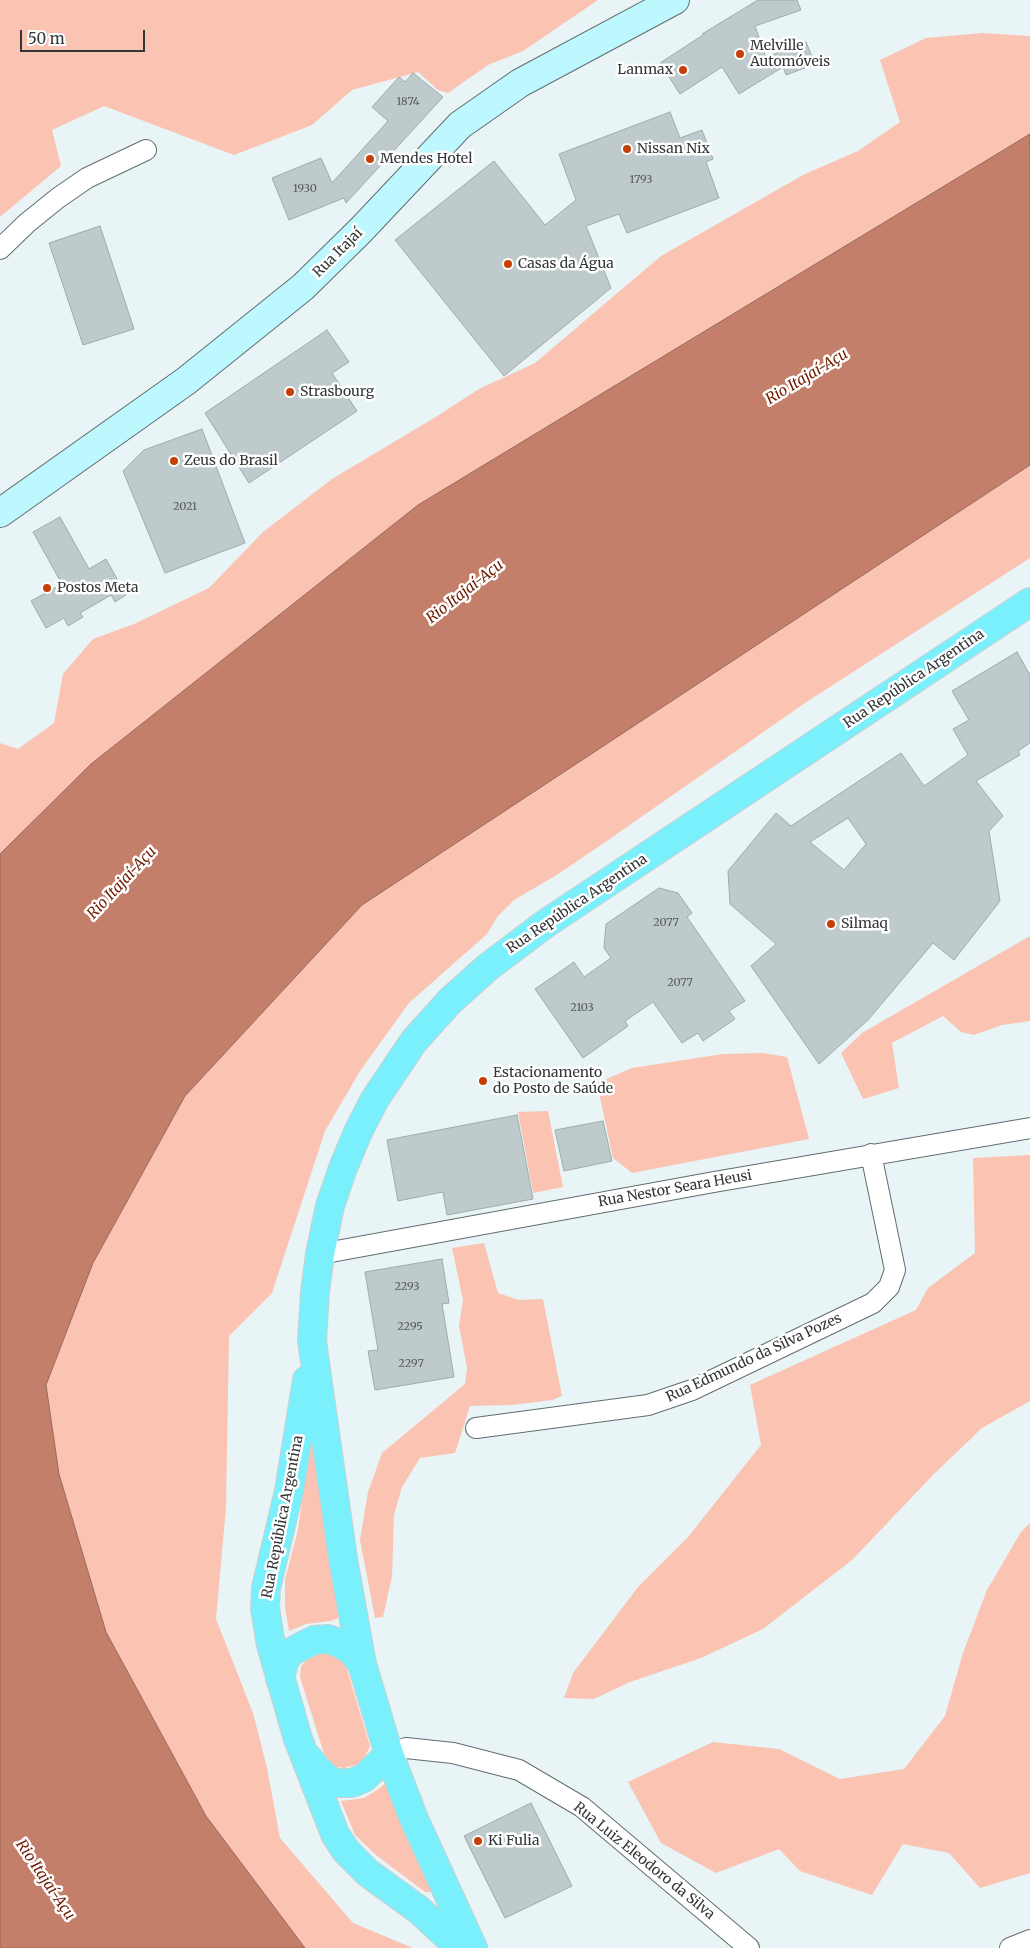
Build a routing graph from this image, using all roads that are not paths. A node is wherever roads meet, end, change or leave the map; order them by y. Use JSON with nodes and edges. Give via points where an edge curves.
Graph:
{"nodes":[{"id":1,"x":676,"y":0,"type":"edge"},
{"id":2,"x":146,"y":150,"type":"dead end"},
{"id":3,"x":0,"y":249,"type":"edge"},
{"id":4,"x":0,"y":513,"type":"edge"},
{"id":5,"x":1030,"y":602,"type":"edge"},
{"id":6,"x":1030,"y":1128,"type":"edge"},
{"id":7,"x":871,"y":1154,"type":"junction"},
{"id":8,"x":320,"y":1254,"type":"junction"},
{"id":9,"x":312,"y":1349,"type":"junction"},
{"id":10,"x":476,"y":1428,"type":"dead end"},
{"id":11,"x":362,"y":1664,"type":"junction"},
{"id":12,"x":280,"y":1679,"type":"junction"},
{"id":13,"x":302,"y":1751,"type":"junction"},
{"id":14,"x":389,"y":1754,"type":"junction"},
{"id":15,"x":1030,"y":1940,"type":"edge"},
{"id":16,"x":460,"y":1948,"type":"edge"},
{"id":17,"x":473,"y":1948,"type":"edge"},
{"id":18,"x":749,"y":1948,"type":"edge"},
{"id":19,"x":1010,"y":1948,"type":"edge"}],
"edges":[{"from":1,"to":4,"type":"main road","name":"Rua Itajaí","via":[[520,84],[460,125],[303,287],[186,381]]},
{"from":2,"to":3,"type":"street","via":[[87,178],[26,223]]},
{"from":5,"to":8,"type":"main road","name":"Rua República Argentina","via":[[545,924],[450,1001],[414,1041],[358,1132],[330,1206]]},
{"from":6,"to":7,"type":"street","name":"Rua Nestor Seara Heusi"},
{"from":7,"to":8,"type":"street","name":"Rua Nestor Seara Heusi"},
{"from":7,"to":10,"type":"street","name":"Rua Edmundo da Silva Pozes","via":[[895,1270],[888,1287],[872,1303],[692,1390],[648,1405]]},
{"from":8,"to":9,"type":"main road","name":"Rua República Argentina"},
{"from":9,"to":11,"type":"main road","name":"Rua República Argentina"},
{"from":9,"to":12,"type":"main road","name":"Rua República Argentina","via":[[296,1456],[266,1588],[267,1627]]},
{"from":11,"to":12,"type":"main road","via":[[352,1651],[339,1643],[328,1639],[314,1640],[289,1653]]},
{"from":11,"to":14,"type":"main road","name":"Rua República Argentina"},
{"from":12,"to":13,"type":"main road","name":"Rua República Argentina"},
{"from":13,"to":14,"type":"main road","via":[[317,1769],[336,1783],[352,1783],[364,1778]]},
{"from":13,"to":16,"type":"main road","name":"Rua República Argentina","via":[[335,1834],[346,1851]]},
{"from":14,"to":17,"type":"main road","name":"Rua República Argentina","via":[[414,1819]]},
{"from":14,"to":18,"type":"street","name":"Rua Luiz Eleodoro da Silva","via":[[406,1748],[453,1753],[519,1770],[582,1807]]},
{"from":15,"to":19,"type":"street"}]}
